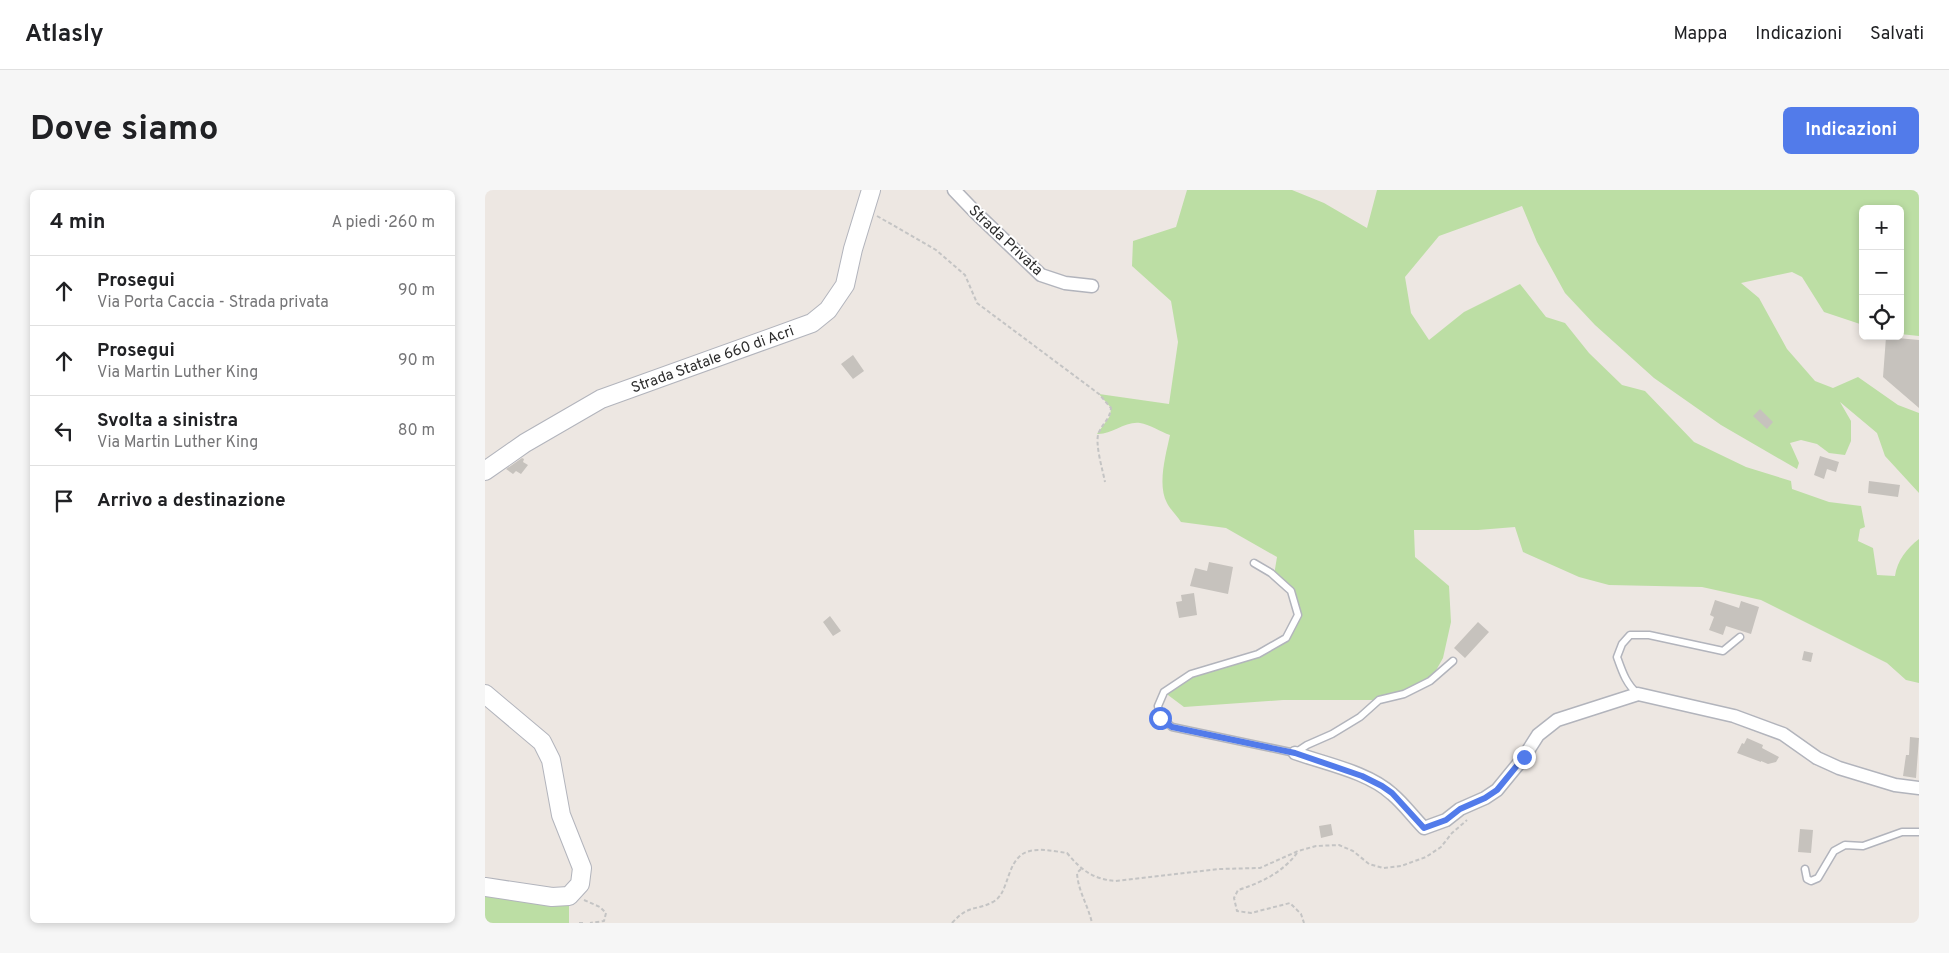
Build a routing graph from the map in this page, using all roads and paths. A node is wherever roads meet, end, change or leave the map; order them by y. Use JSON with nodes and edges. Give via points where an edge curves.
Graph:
{"nodes":[{"id":1,"x":871,"y":190,"type":"edge"},
{"id":2,"x":954,"y":190,"type":"edge"},
{"id":3,"x":864,"y":209,"type":"junction"},
{"id":4,"x":1092,"y":286,"type":"dead end"},
{"id":5,"x":485,"y":470,"type":"edge"},
{"id":6,"x":1105,"y":482,"type":"dead end"},
{"id":7,"x":1254,"y":563,"type":"dead end"},
{"id":8,"x":1740,"y":637,"type":"dead end"},
{"id":9,"x":1453,"y":661,"type":"dead end"},
{"id":10,"x":485,"y":694,"type":"edge"},
{"id":11,"x":1638,"y":694,"type":"junction"},
{"id":12,"x":1295,"y":753,"type":"junction"},
{"id":13,"x":1919,"y":788,"type":"edge"},
{"id":14,"x":1471,"y":816,"type":"dead end"},
{"id":15,"x":1919,"y":832,"type":"edge"},
{"id":16,"x":1299,"y":851,"type":"junction"},
{"id":17,"x":1081,"y":869,"type":"junction"},
{"id":18,"x":1805,"y":869,"type":"dead end"},
{"id":19,"x":485,"y":887,"type":"edge"},
{"id":20,"x":569,"y":896,"type":"junction"},
{"id":21,"x":579,"y":923,"type":"edge"},
{"id":22,"x":584,"y":923,"type":"edge"},
{"id":23,"x":590,"y":923,"type":"edge"},
{"id":24,"x":953,"y":923,"type":"edge"},
{"id":25,"x":1092,"y":923,"type":"edge"},
{"id":26,"x":1304,"y":923,"type":"edge"}],
"edges":[{"from":1,"to":3,"type":"main road","name":"Strada Statale 660 di Acri"},
{"from":2,"to":4,"type":"street","name":"Strada Privata","via":[[1041,275],[1065,283]]},
{"from":3,"to":5,"type":"main road","name":"Strada Statale 660 di Acri","via":[[845,285],[828,310],[812,323],[601,399]]},
{"from":3,"to":6,"type":"path","via":[[936,250],[965,275],[977,303],[1099,394],[1111,408],[1110,416],[1097,434]]},
{"from":7,"to":12,"type":"lane","via":[[1291,591],[1298,615],[1286,638],[1258,654],[1191,674],[1164,692],[1158,706],[1160,718],[1172,727]]},
{"from":8,"to":11,"type":"lane","via":[[1723,651],[1649,635],[1630,635],[1617,657],[1630,687]]},
{"from":9,"to":12,"type":"lane","via":[[1430,681],[1404,694],[1379,700],[1360,717]]},
{"from":10,"to":20,"type":"main road","via":[[542,742],[551,760],[561,815],[582,868],[580,884]]},
{"from":11,"to":12,"type":"street","via":[[1557,720],[1538,735],[1497,790],[1446,820],[1424,828],[1382,786]]},
{"from":11,"to":13,"type":"street","via":[[1734,716],[1783,734],[1817,758],[1839,768],[1895,785]]},
{"from":14,"to":16,"type":"path","via":[[1441,847],[1426,857],[1401,866],[1383,868],[1369,864],[1339,845]]},
{"from":15,"to":18,"type":"lane","via":[[1902,832],[1863,846],[1845,845],[1834,851],[1818,878],[1811,881],[1807,879]]},
{"from":16,"to":17,"type":"path","via":[[1260,868],[1219,869],[1115,882],[1101,880]]},
{"from":16,"to":26,"type":"path","via":[[1279,871],[1238,890],[1234,898],[1237,911],[1251,913],[1290,903],[1301,914]]},
{"from":17,"to":24,"type":"path","via":[[1067,853],[1028,852],[1018,858],[1002,894],[993,902],[959,915]]},
{"from":17,"to":25,"type":"path","via":[[1077,873],[1077,881]]},
{"from":19,"to":20,"type":"main road","via":[[552,897]]},
{"from":20,"to":23,"type":"path","via":[[585,900],[606,913],[604,921]]},
{"from":21,"to":22,"type":"path"}]}
